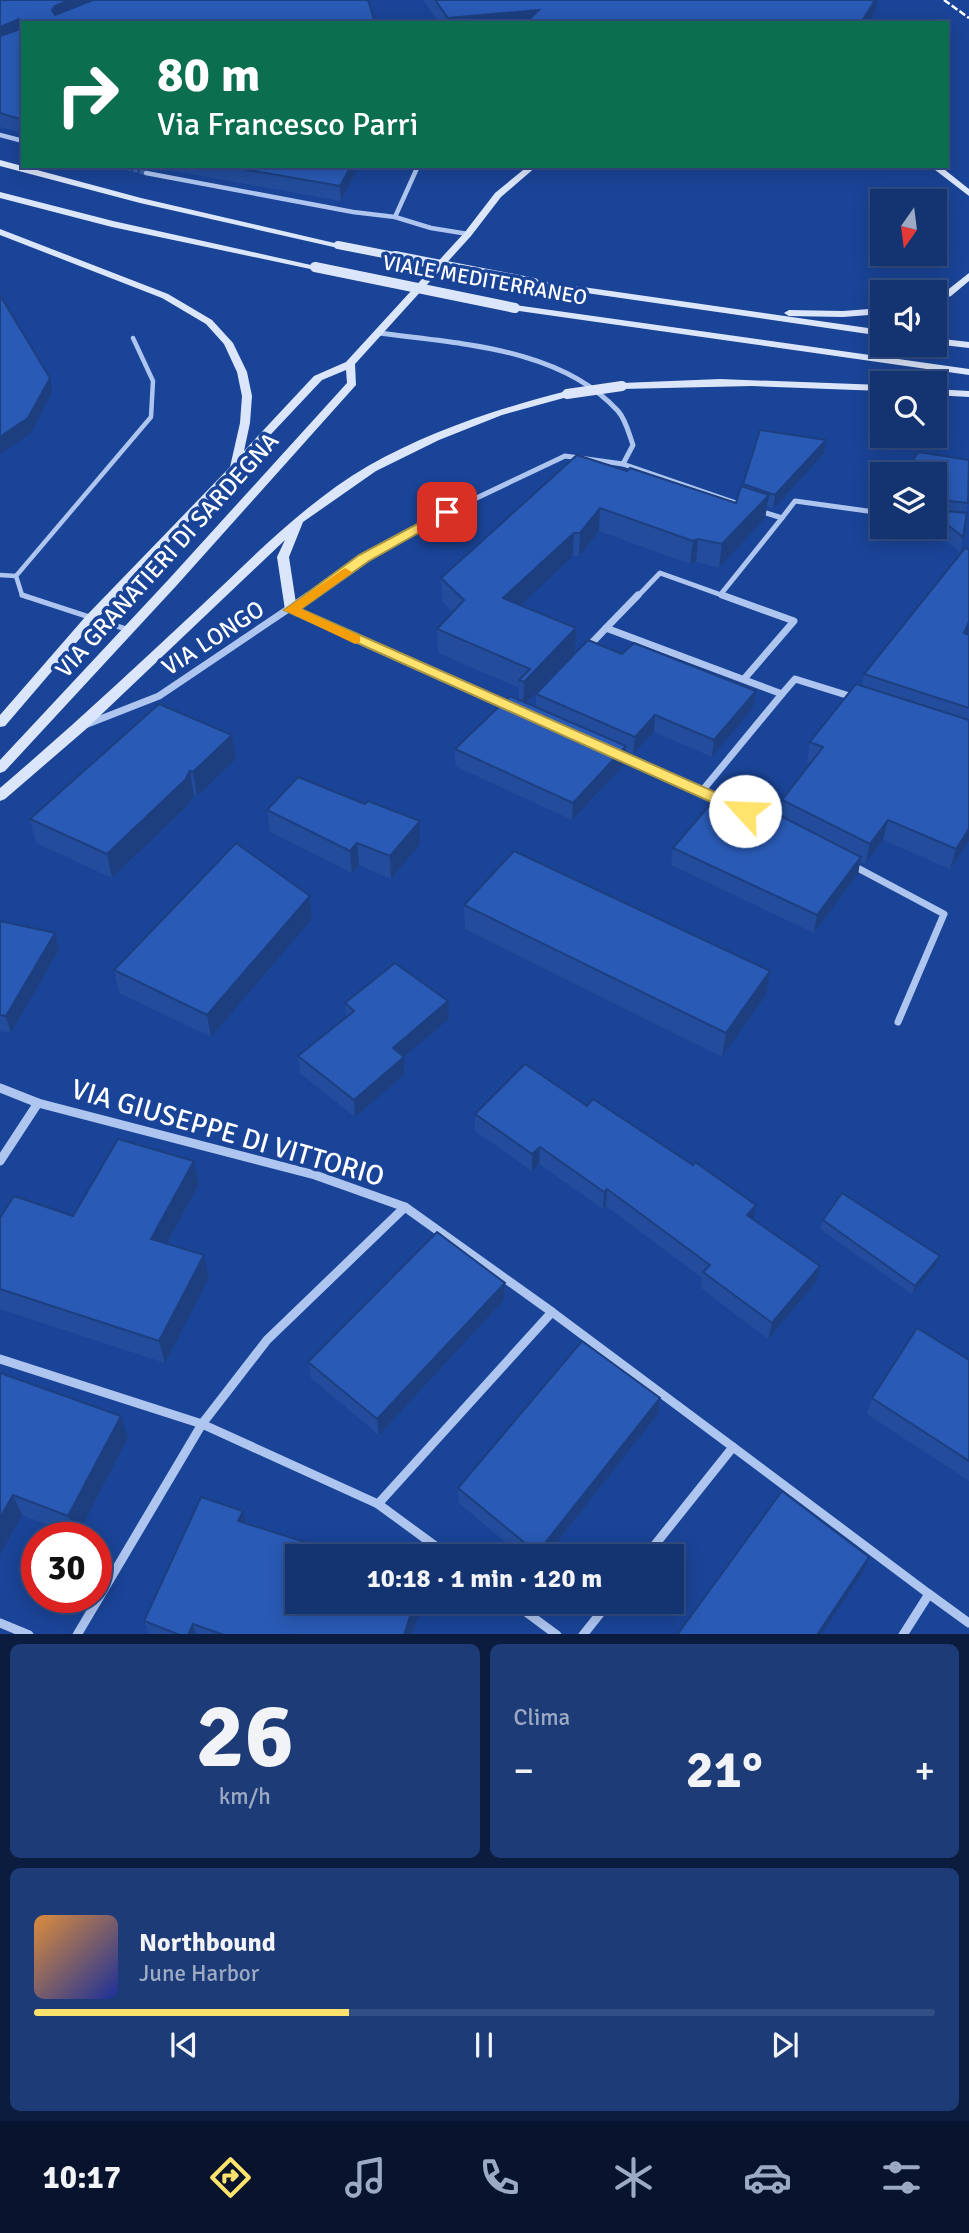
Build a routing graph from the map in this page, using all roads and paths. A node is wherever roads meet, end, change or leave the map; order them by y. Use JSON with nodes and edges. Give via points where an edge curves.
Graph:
{"nodes":[{"id":1,"x":0,"y":135,"type":"edge"},
{"id":2,"x":21,"y":140,"type":"edge"},
{"id":3,"x":0,"y":163,"type":"edge"},
{"id":4,"x":417,"y":168,"type":"edge"},
{"id":5,"x":531,"y":168,"type":"edge"},
{"id":6,"x":937,"y":168,"type":"edge"},
{"id":7,"x":146,"y":173,"type":"dead end"},
{"id":8,"x":969,"y":193,"type":"edge"},
{"id":9,"x":0,"y":195,"type":"edge"},
{"id":10,"x":395,"y":217,"type":"junction"},
{"id":11,"x":0,"y":232,"type":"edge"},
{"id":12,"x":468,"y":234,"type":"junction"},
{"id":13,"x":969,"y":275,"type":"edge"},
{"id":14,"x":947,"y":294,"type":"edge"},
{"id":15,"x":716,"y":310,"type":"junction"},
{"id":16,"x":870,"y":312,"type":"edge"},
{"id":17,"x":870,"y":331,"type":"edge"},
{"id":18,"x":379,"y":333,"type":"junction"},
{"id":19,"x":133,"y":338,"type":"dead end"},
{"id":20,"x":947,"y":342,"type":"edge"},
{"id":21,"x":969,"y":345,"type":"edge"},
{"id":22,"x":350,"y":364,"type":"junction"},
{"id":23,"x":969,"y":372,"type":"edge"},
{"id":24,"x":870,"y":387,"type":"edge"},
{"id":25,"x":947,"y":393,"type":"edge"},
{"id":26,"x":969,"y":394,"type":"edge"},
{"id":27,"x":623,"y":464,"type":"junction"},
{"id":28,"x":234,"y":469,"type":"junction"},
{"id":29,"x":746,"y":506,"type":"edge"},
{"id":30,"x":758,"y":510,"type":"edge"},
{"id":31,"x":870,"y":511,"type":"edge"},
{"id":32,"x":782,"y":519,"type":"junction"},
{"id":33,"x":299,"y":520,"type":"junction"},
{"id":34,"x":0,"y":575,"type":"edge"},
{"id":35,"x":16,"y":576,"type":"junction"},
{"id":36,"x":721,"y":594,"type":"junction"},
{"id":37,"x":291,"y":610,"type":"junction"},
{"id":38,"x":90,"y":619,"type":"junction"},
{"id":39,"x":606,"y":628,"type":"junction"},
{"id":40,"x":129,"y":630,"type":"junction"},
{"id":41,"x":579,"y":656,"type":"edge"},
{"id":42,"x":744,"y":679,"type":"junction"},
{"id":43,"x":782,"y":694,"type":"junction"},
{"id":44,"x":870,"y":703,"type":"edge"},
{"id":45,"x":511,"y":708,"type":"edge"},
{"id":46,"x":0,"y":723,"type":"edge"},
{"id":47,"x":80,"y":727,"type":"junction"},
{"id":48,"x":612,"y":752,"type":"edge"},
{"id":49,"x":0,"y":768,"type":"edge"},
{"id":50,"x":702,"y":791,"type":"junction"},
{"id":51,"x":0,"y":796,"type":"edge"},
{"id":52,"x":786,"y":831,"type":"edge"},
{"id":53,"x":847,"y":862,"type":"edge"},
{"id":54,"x":898,"y":1022,"type":"dead end"},
{"id":55,"x":0,"y":1088,"type":"edge"},
{"id":56,"x":38,"y":1103,"type":"junction"},
{"id":57,"x":0,"y":1161,"type":"edge"},
{"id":58,"x":405,"y":1207,"type":"junction"},
{"id":59,"x":552,"y":1312,"type":"junction"},
{"id":60,"x":0,"y":1359,"type":"edge"},
{"id":61,"x":202,"y":1424,"type":"junction"},
{"id":62,"x":733,"y":1447,"type":"junction"},
{"id":63,"x":378,"y":1504,"type":"junction"},
{"id":64,"x":433,"y":1544,"type":"edge"},
{"id":65,"x":656,"y":1544,"type":"edge"},
{"id":66,"x":929,"y":1594,"type":"junction"},
{"id":67,"x":529,"y":1614,"type":"edge"},
{"id":68,"x":599,"y":1614,"type":"edge"},
{"id":69,"x":0,"y":1623,"type":"edge"},
{"id":70,"x":969,"y":1623,"type":"edge"},
{"id":71,"x":29,"y":1634,"type":"edge"},
{"id":72,"x":77,"y":1634,"type":"edge"},
{"id":73,"x":556,"y":1634,"type":"edge"},
{"id":74,"x":583,"y":1634,"type":"edge"},
{"id":75,"x":903,"y":1634,"type":"edge"}],
"edges":[{"from":1,"to":2,"type":"street"},
{"from":3,"to":15,"type":"street","name":"VIALE MEDITERRANEO","bridge":true,"via":[[338,246],[534,283]]},
{"from":4,"to":10,"type":"street"},
{"from":5,"to":12,"type":"street","name":"VIA GRANATIERI DI SARDEGNA","via":[[498,195]]},
{"from":6,"to":8,"type":"street"},
{"from":7,"to":10,"type":"street"},
{"from":9,"to":23,"type":"street","name":"VIALE MEDITERRANEO","bridge":true,"via":[[111,224],[514,308]]},
{"from":10,"to":12,"type":"street"},
{"from":11,"to":28,"type":"street","via":[[165,296],[209,322],[228,343],[243,372],[245,423]]},
{"from":12,"to":18,"type":"street","name":"VIA GRANATIERI DI SARDEGNA"},
{"from":13,"to":14,"type":"street"},
{"from":15,"to":16,"type":"street"},
{"from":15,"to":17,"type":"street","name":"VIALE MEDITERRANEO"},
{"from":18,"to":22,"type":"street","name":"VIA GRANATIERI DI SARDEGNA"},
{"from":18,"to":27,"type":"street","via":[[553,366],[588,385],[620,413],[633,445]]},
{"from":19,"to":35,"type":"lane","via":[[153,381],[151,417]]},
{"from":20,"to":21,"type":"street"},
{"from":22,"to":28,"type":"street","name":"VIA GRANATIERI DI SARDEGNA","via":[[318,378]]},
{"from":22,"to":40,"type":"street","name":"VIA GRANATIERI DI SARDEGNA","via":[[352,383]]},
{"from":24,"to":33,"type":"street","bridge":true,"via":[[705,381],[567,394],[498,413],[435,438],[372,469]]},
{"from":25,"to":26,"type":"street"},
{"from":27,"to":29,"type":"street"},
{"from":27,"to":37,"type":"street","via":[[565,456],[424,523],[364,558]]},
{"from":28,"to":38,"type":"street","name":"VIA GRANATIERI DI SARDEGNA"},
{"from":30,"to":32,"type":"street"},
{"from":31,"to":32,"type":"street","via":[[795,502]]},
{"from":32,"to":36,"type":"street"},
{"from":33,"to":37,"type":"street","via":[[283,557]]},
{"from":33,"to":47,"type":"street"},
{"from":34,"to":35,"type":"lane"},
{"from":35,"to":38,"type":"lane","via":[[22,595]]},
{"from":36,"to":39,"type":"street","via":[[660,573]]},
{"from":36,"to":42,"type":"street","via":[[794,621]]},
{"from":37,"to":45,"type":"street","name":"VIA LONGO"},
{"from":37,"to":47,"type":"street","name":"VIA LONGO","via":[[159,696]]},
{"from":38,"to":40,"type":"lane"},
{"from":38,"to":46,"type":"street","name":"VIA GRANATIERI DI SARDEGNA"},
{"from":39,"to":41,"type":"street"},
{"from":39,"to":42,"type":"street"},
{"from":40,"to":49,"type":"street","name":"VIA GRANATIERI DI SARDEGNA"},
{"from":42,"to":43,"type":"street"},
{"from":43,"to":44,"type":"street","via":[[795,679]]},
{"from":43,"to":50,"type":"street"},
{"from":47,"to":51,"type":"street"},
{"from":48,"to":50,"type":"street"},
{"from":50,"to":52,"type":"street"},
{"from":53,"to":54,"type":"street","via":[[944,914]]},
{"from":55,"to":56,"type":"street","name":"VIA GIUSEPPE DI VITTORIO"},
{"from":56,"to":57,"type":"street","name":"VIA GIUSEPPE DI VITTORIO"},
{"from":56,"to":58,"type":"street","name":"VIA GIUSEPPE DI VITTORIO","via":[[315,1175]]},
{"from":58,"to":59,"type":"street","name":"VIA GIUSEPPE DI VITTORIO"},
{"from":58,"to":61,"type":"street","name":"VIA GIUSEPPE DI VITTORIO","via":[[267,1340]]},
{"from":59,"to":62,"type":"street","name":"VIA GIUSEPPE DI VITTORIO"},
{"from":59,"to":63,"type":"street"},
{"from":60,"to":61,"type":"street"},
{"from":61,"to":63,"type":"street"},
{"from":61,"to":72,"type":"street","name":"VIA GIUSEPPE DI VITTORIO"},
{"from":62,"to":65,"type":"street"},
{"from":62,"to":66,"type":"street","name":"VIA GIUSEPPE DI VITTORIO"},
{"from":63,"to":64,"type":"street"},
{"from":66,"to":70,"type":"street","name":"VIA GIUSEPPE DI VITTORIO"},
{"from":66,"to":75,"type":"street"},
{"from":67,"to":73,"type":"street"},
{"from":68,"to":74,"type":"street"},
{"from":69,"to":71,"type":"street"}]}
